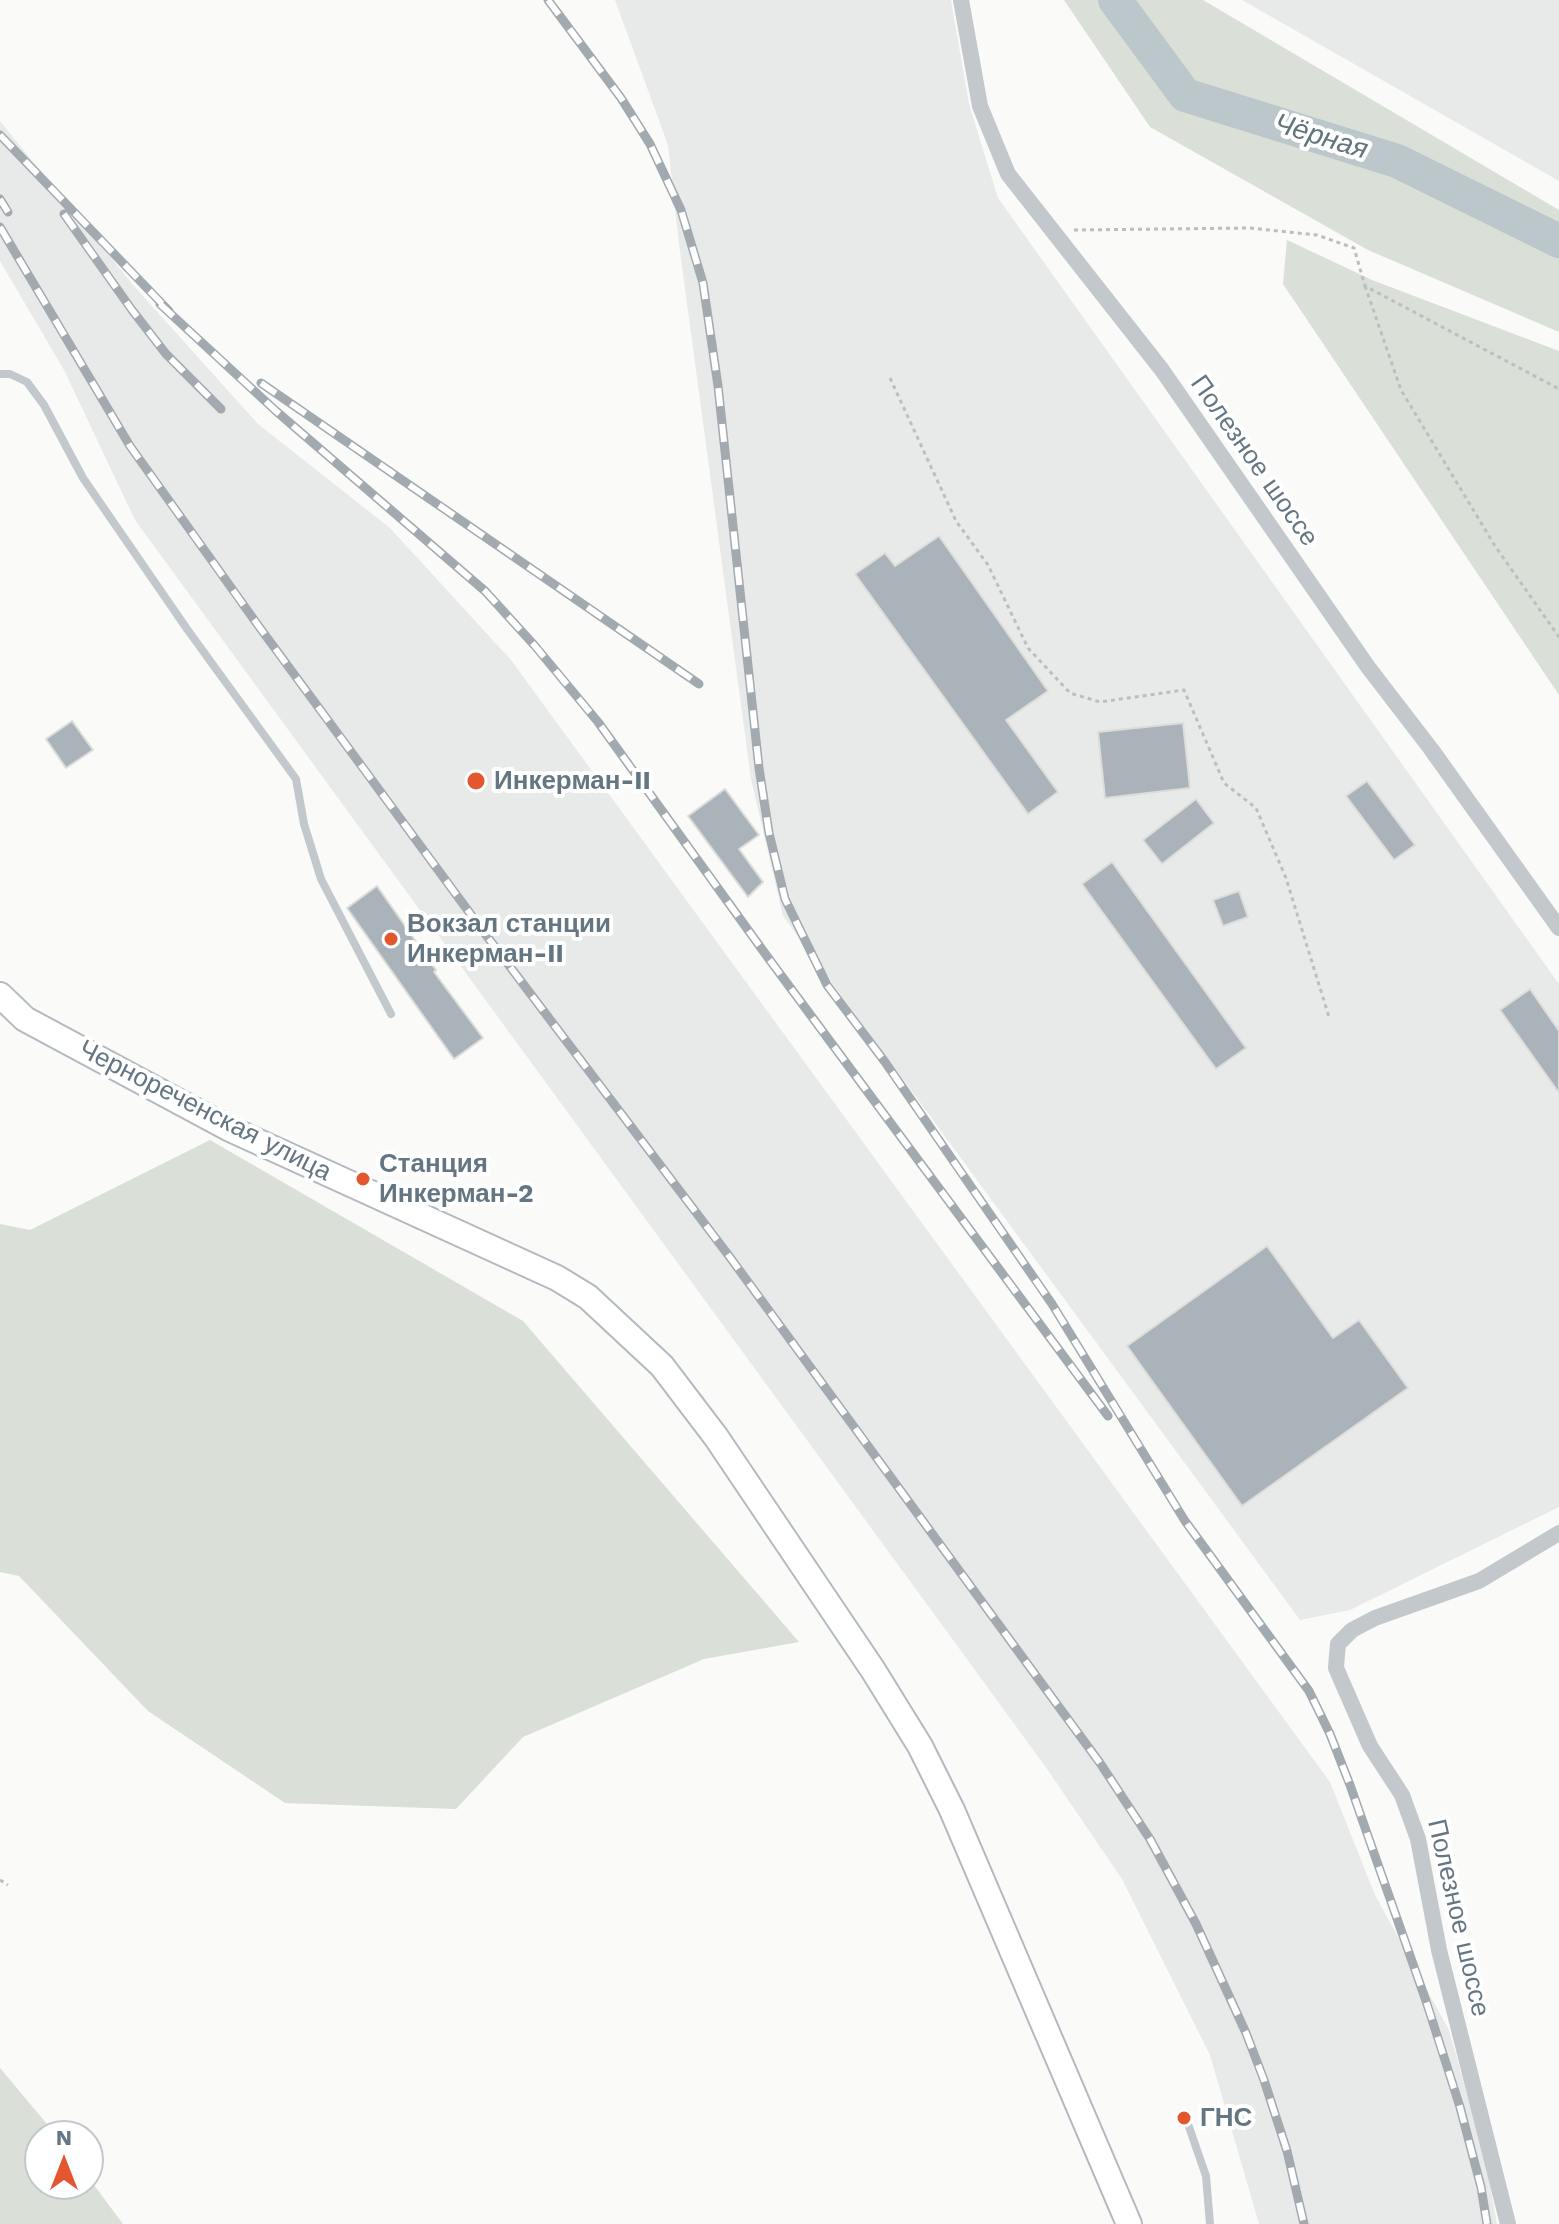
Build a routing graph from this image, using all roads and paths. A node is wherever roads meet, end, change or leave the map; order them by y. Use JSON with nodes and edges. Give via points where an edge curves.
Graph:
{"nodes":[{"id":1,"x":961,"y":0,"type":"edge"},
{"id":2,"x":1050,"y":230,"type":"junction"},
{"id":3,"x":1365,"y":286,"type":"junction"},
{"id":4,"x":0,"y":374,"type":"edge"},
{"id":5,"x":890,"y":378,"type":"dead end"},
{"id":6,"x":1559,"y":389,"type":"edge"},
{"id":7,"x":1559,"y":637,"type":"edge"},
{"id":8,"x":1559,"y":928,"type":"edge"},
{"id":9,"x":0,"y":995,"type":"edge"},
{"id":10,"x":391,"y":1014,"type":"dead end"},
{"id":11,"x":1329,"y":1017,"type":"dead end"},
{"id":12,"x":1559,"y":1533,"type":"edge"},
{"id":13,"x":0,"y":1880,"type":"edge"},
{"id":14,"x":8,"y":1885,"type":"dead end"},
{"id":15,"x":1188,"y":2124,"type":"dead end"},
{"id":16,"x":1127,"y":2220,"type":"edge"},
{"id":17,"x":1210,"y":2224,"type":"edge"},
{"id":18,"x":1508,"y":2224,"type":"edge"}],
"edges":[{"from":1,"to":2,"type":"street","name":"Полезное шоссе","via":[[980,106],[1008,174]]},
{"from":2,"to":3,"type":"path","via":[[1250,228],[1317,235],[1354,248]]},
{"from":2,"to":8,"type":"street","name":"Полезное шоссе","via":[[1162,370],[1368,667]]},
{"from":3,"to":6,"type":"path"},
{"from":3,"to":7,"type":"path","via":[[1401,390],[1495,546]]},
{"from":4,"to":10,"type":"lane","via":[[27,382],[44,405],[83,478],[296,779],[321,879]]},
{"from":5,"to":11,"type":"path","via":[[956,521],[988,565],[1028,648],[1070,693],[1100,702],[1184,690],[1224,783],[1256,808],[1286,878]]},
{"from":9,"to":16,"type":"main road","name":"Чернореченская улица","via":[[25,1019],[228,1128],[557,1278],[588,1297],[662,1366],[920,1746]]},
{"from":12,"to":18,"type":"street","name":"Полезное шоссе","via":[[1479,1581],[1352,1630],[1338,1644],[1336,1668],[1370,1746],[1402,1795],[1418,1839],[1439,1950]]},
{"from":13,"to":14,"type":"path"},
{"from":15,"to":17,"type":"lane","via":[[1206,2176]]}]}
